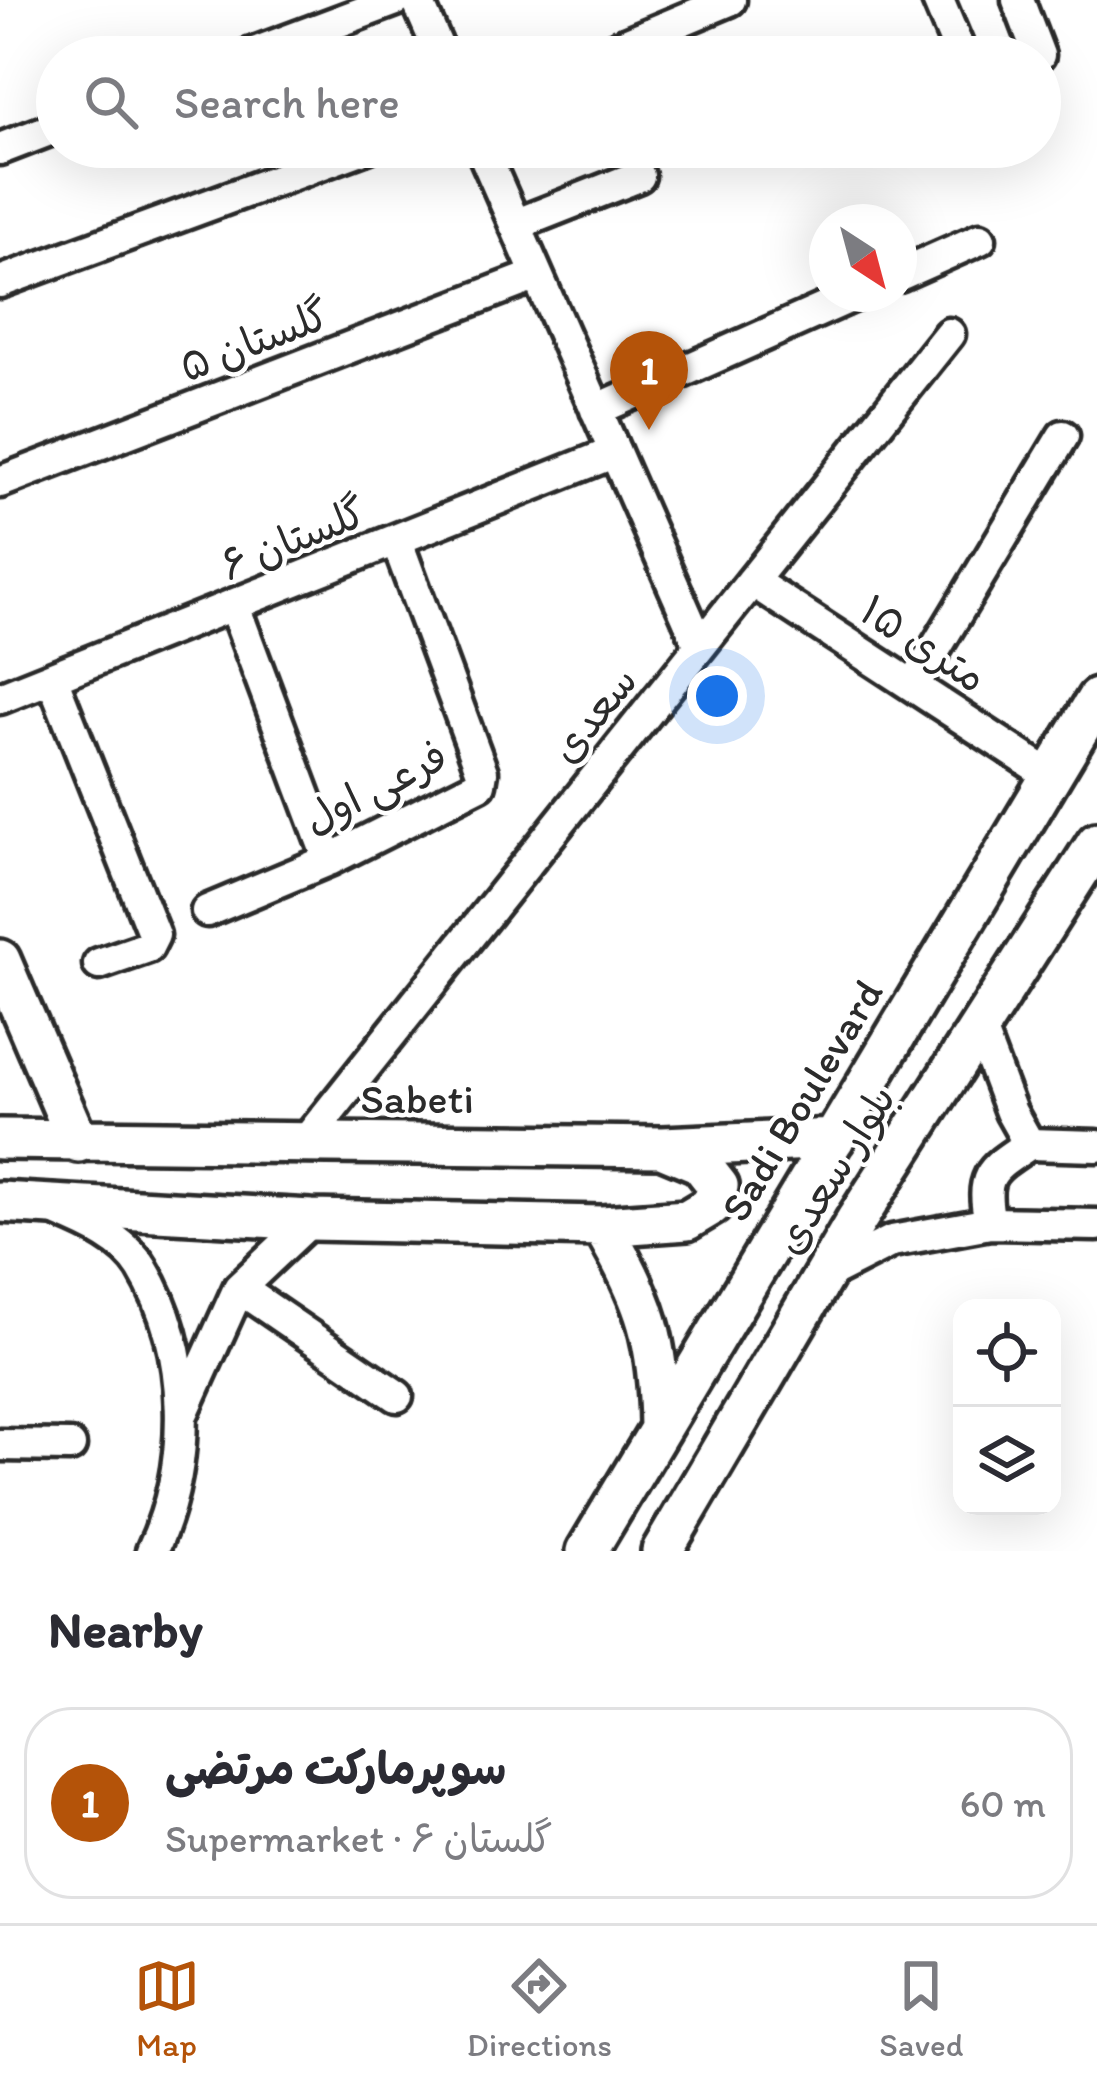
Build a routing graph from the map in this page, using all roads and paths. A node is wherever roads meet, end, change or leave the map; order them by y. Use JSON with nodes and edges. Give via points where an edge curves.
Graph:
{"nodes":[{"id":1,"x":396,"y":0,"type":"edge"},
{"id":2,"x":417,"y":0,"type":"edge"},
{"id":3,"x":730,"y":0,"type":"edge"},
{"id":4,"x":938,"y":0,"type":"edge"},
{"id":5,"x":1018,"y":0,"type":"edge"},
{"id":6,"x":300,"y":36,"type":"edge"},
{"id":7,"x":433,"y":36,"type":"edge"},
{"id":8,"x":644,"y":36,"type":"edge"},
{"id":9,"x":953,"y":36,"type":"edge"},
{"id":10,"x":1032,"y":36,"type":"edge"},
{"id":11,"x":36,"y":135,"type":"edge"},
{"id":12,"x":0,"y":148,"type":"edge"},
{"id":13,"x":310,"y":168,"type":"edge"},
{"id":14,"x":490,"y":168,"type":"edge"},
{"id":15,"x":639,"y":176,"type":"dead end"},
{"id":16,"x":515,"y":225,"type":"junction"},
{"id":17,"x":980,"y":239,"type":"dead end"},
{"id":18,"x":917,"y":267,"type":"edge"},
{"id":19,"x":537,"y":275,"type":"junction"},
{"id":20,"x":0,"y":282,"type":"edge"},
{"id":21,"x":816,"y":312,"type":"edge"},
{"id":22,"x":949,"y":334,"type":"dead end"},
{"id":23,"x":596,"y":410,"type":"junction"},
{"id":24,"x":1064,"y":436,"type":"dead end"},
{"id":25,"x":615,"y":452,"type":"junction"},
{"id":26,"x":0,"y":482,"type":"edge"},
{"id":27,"x":397,"y":542,"type":"junction"},
{"id":28,"x":752,"y":581,"type":"junction"},
{"id":29,"x":233,"y":607,"type":"junction"},
{"id":30,"x":700,"y":646,"type":"junction"},
{"id":31,"x":52,"y":678,"type":"junction"},
{"id":32,"x":913,"y":686,"type":"junction"},
{"id":33,"x":0,"y":698,"type":"edge"},
{"id":34,"x":1097,"y":699,"type":"edge"},
{"id":35,"x":1051,"y":776,"type":"junction"},
{"id":36,"x":1097,"y":843,"type":"edge"},
{"id":37,"x":329,"y":860,"type":"junction"},
{"id":38,"x":207,"y":911,"type":"dead end"},
{"id":39,"x":0,"y":960,"type":"edge"},
{"id":40,"x":99,"y":964,"type":"dead end"},
{"id":41,"x":980,"y":1027,"type":"junction"},
{"id":42,"x":834,"y":1138,"type":"junction"},
{"id":43,"x":0,"y":1139,"type":"edge"},
{"id":44,"x":78,"y":1142,"type":"junction"},
{"id":45,"x":1029,"y":1144,"type":"junction"},
{"id":46,"x":302,"y":1146,"type":"junction"},
{"id":47,"x":1097,"y":1146,"type":"edge"},
{"id":48,"x":663,"y":1147,"type":"junction"},
{"id":49,"x":0,"y":1202,"type":"edge"},
{"id":50,"x":45,"y":1206,"type":"junction"},
{"id":51,"x":311,"y":1220,"type":"junction"},
{"id":52,"x":990,"y":1222,"type":"junction"},
{"id":53,"x":1097,"y":1225,"type":"edge"},
{"id":54,"x":602,"y":1226,"type":"junction"},
{"id":55,"x":825,"y":1275,"type":"junction"},
{"id":56,"x":239,"y":1288,"type":"junction"},
{"id":57,"x":397,"y":1396,"type":"dead end"},
{"id":58,"x":181,"y":1417,"type":"junction"},
{"id":59,"x":660,"y":1427,"type":"junction"},
{"id":60,"x":0,"y":1445,"type":"edge"},
{"id":61,"x":70,"y":1446,"type":"dead end"},
{"id":62,"x":152,"y":1551,"type":"edge"},
{"id":63,"x":587,"y":1551,"type":"edge"},
{"id":64,"x":662,"y":1551,"type":"edge"}],
"edges":[{"from":1,"to":6,"type":"street"},
{"from":2,"to":7,"type":"street"},
{"from":3,"to":8,"type":"street"},
{"from":4,"to":9,"type":"street"},
{"from":5,"to":10,"type":"street"},
{"from":11,"to":12,"type":"street"},
{"from":13,"to":20,"type":"street"},
{"from":14,"to":16,"type":"street"},
{"from":15,"to":16,"type":"street"},
{"from":16,"to":19,"type":"street"},
{"from":17,"to":18,"type":"street"},
{"from":19,"to":23,"type":"street"},
{"from":19,"to":26,"type":"street","name":"گلستان ۵"},
{"from":21,"to":23,"type":"street"},
{"from":22,"to":28,"type":"street","name":"سعدی"},
{"from":23,"to":25,"type":"street"},
{"from":24,"to":32,"type":"street"},
{"from":25,"to":27,"type":"street","name":"گلستان ۶"},
{"from":25,"to":30,"type":"street"},
{"from":27,"to":29,"type":"street","name":"گلستان ۶"},
{"from":27,"to":37,"type":"street","name":"فرعی اول","via":[[480,784]]},
{"from":28,"to":30,"type":"street","name":"سعدی"},
{"from":28,"to":32,"type":"street","name":"۱۵ متری"},
{"from":29,"to":31,"type":"street","name":"گلستان ۶"},
{"from":29,"to":37,"type":"street"},
{"from":30,"to":46,"type":"street","name":"سعدی"},
{"from":31,"to":33,"type":"street","name":"گلستان ۶"},
{"from":31,"to":40,"type":"street","via":[[155,942]]},
{"from":32,"to":35,"type":"street","name":"۱۵ متری"},
{"from":34,"to":35,"type":"main road","name":"Sadi Boulevard"},
{"from":35,"to":42,"type":"main road","name":"Sadi Boulevard"},
{"from":36,"to":41,"type":"main road","name":"بلوار سعدی"},
{"from":37,"to":38,"type":"street","name":"فرعی اول"},
{"from":39,"to":44,"type":"main road"},
{"from":41,"to":45,"type":"street"},
{"from":41,"to":55,"type":"main road","name":"بلوار سعدی"},
{"from":42,"to":48,"type":"main road","name":"Sabeti"},
{"from":42,"to":59,"type":"main road","name":"Sadi Boulevard"},
{"from":43,"to":44,"type":"main road","name":"Sabeti"},
{"from":44,"to":46,"type":"main road","name":"Sabeti"},
{"from":45,"to":47,"type":"street"},
{"from":45,"to":52,"type":"street","via":[[992,1168],[984,1191]]},
{"from":46,"to":48,"type":"main road","name":"Sabeti"},
{"from":48,"to":54,"type":"main road","via":[[712,1172],[712,1204],[678,1222]]},
{"from":49,"to":50,"type":"main road"},
{"from":50,"to":51,"type":"main road"},
{"from":50,"to":58,"type":"street","via":[[99,1228],[141,1265],[172,1338]]},
{"from":51,"to":54,"type":"main road"},
{"from":51,"to":56,"type":"street"},
{"from":52,"to":53,"type":"street"},
{"from":52,"to":55,"type":"street","via":[[892,1241]]},
{"from":54,"to":59,"type":"main road","via":[[650,1315]]},
{"from":55,"to":64,"type":"main road","name":"بلوار سعدی"},
{"from":56,"to":57,"type":"street"},
{"from":56,"to":58,"type":"street"},
{"from":58,"to":62,"type":"street","via":[[172,1509]]},
{"from":59,"to":63,"type":"main road","name":"Sadi Boulevard"},
{"from":60,"to":61,"type":"street"}]}
